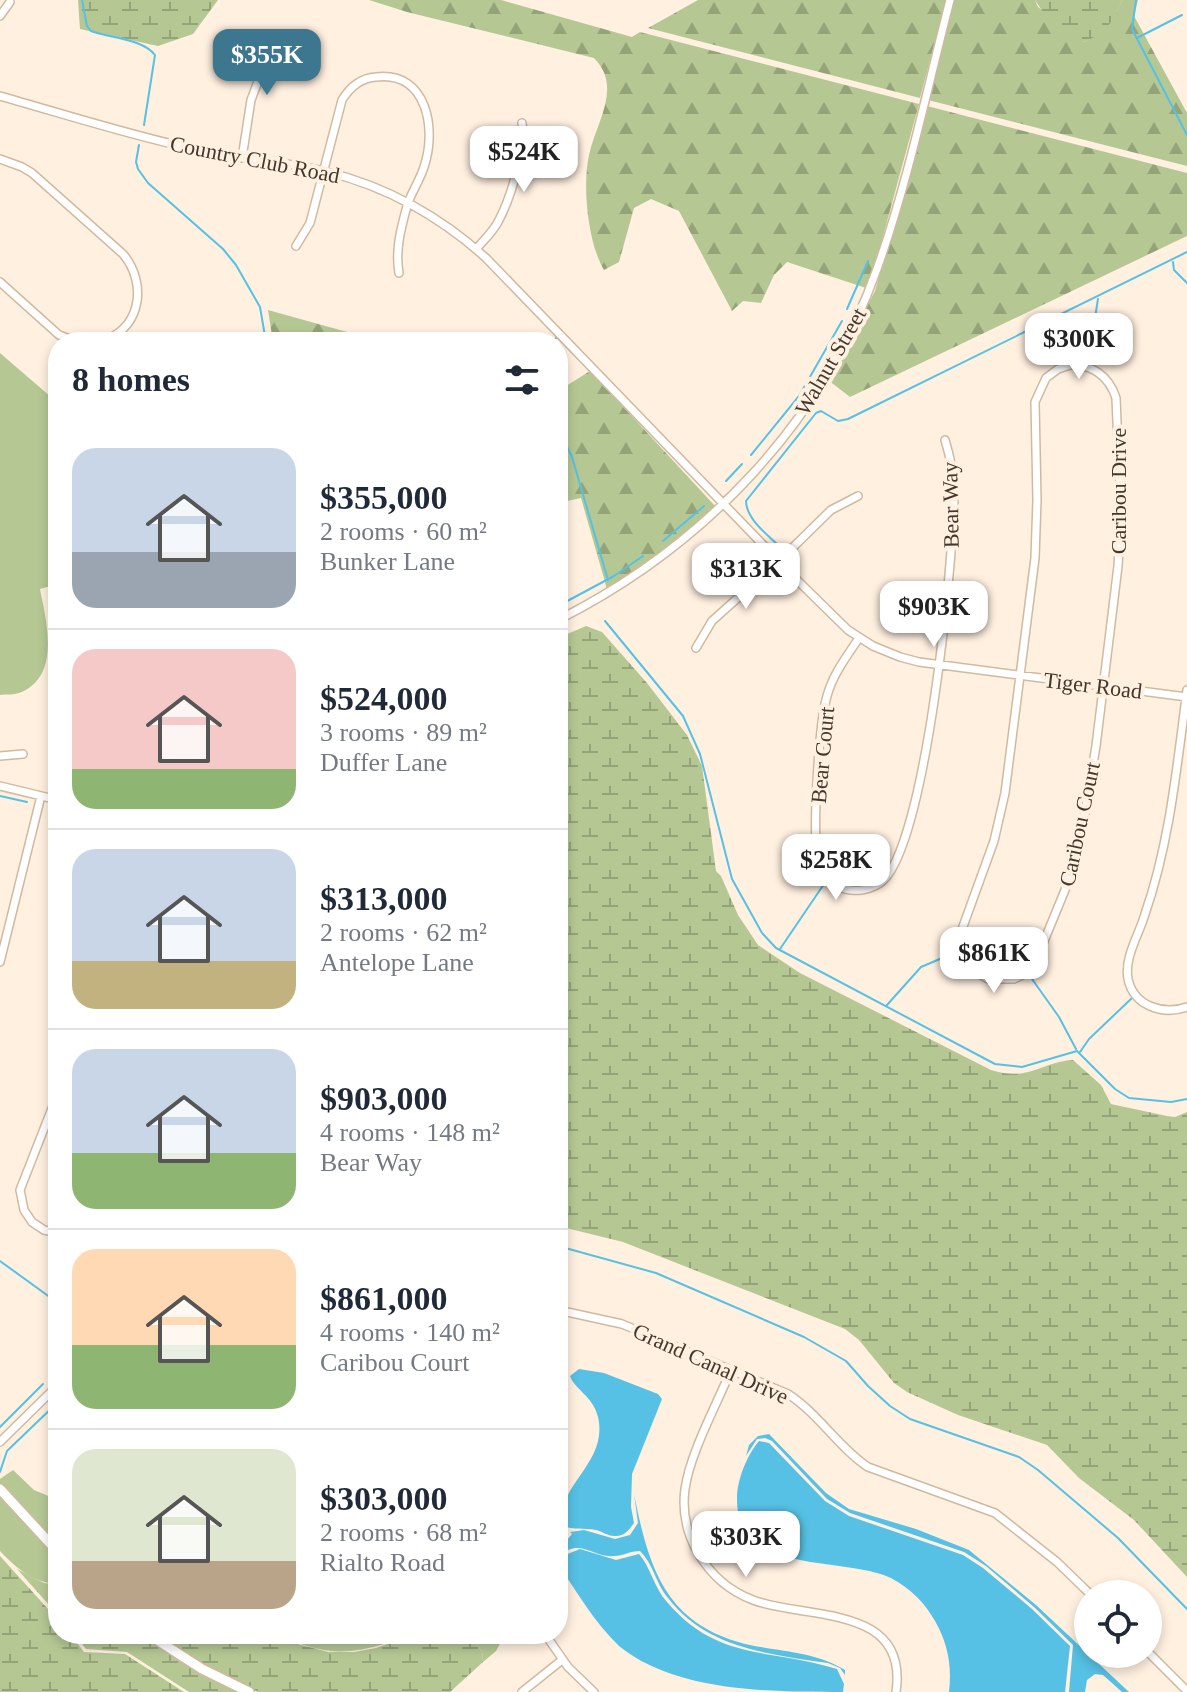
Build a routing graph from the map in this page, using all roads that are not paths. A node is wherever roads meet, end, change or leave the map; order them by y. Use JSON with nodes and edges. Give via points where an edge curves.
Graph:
{"nodes":[{"id":1,"x":950,"y":0,"type":"edge"},
{"id":2,"x":10,"y":2,"type":"dead end"},
{"id":3,"x":0,"y":16,"type":"edge"},
{"id":4,"x":270,"y":34,"type":"dead end"},
{"id":5,"x":0,"y":96,"type":"edge"},
{"id":6,"x":522,"y":123,"type":"dead end"},
{"id":7,"x":242,"y":158,"type":"junction"},
{"id":8,"x":0,"y":159,"type":"edge"},
{"id":9,"x":324,"y":171,"type":"junction"},
{"id":10,"x":408,"y":203,"type":"junction"},
{"id":11,"x":296,"y":246,"type":"dead end"},
{"id":12,"x":476,"y":249,"type":"junction"},
{"id":13,"x":399,"y":273,"type":"dead end"},
{"id":14,"x":0,"y":282,"type":"edge"},
{"id":15,"x":56,"y":332,"type":"edge"},
{"id":16,"x":119,"y":332,"type":"edge"},
{"id":17,"x":557,"y":332,"type":"edge"},
{"id":18,"x":568,"y":344,"type":"edge"},
{"id":19,"x":945,"y":440,"type":"dead end"},
{"id":20,"x":858,"y":496,"type":"dead end"},
{"id":21,"x":724,"y":504,"type":"junction"},
{"id":22,"x":779,"y":561,"type":"junction"},
{"id":23,"x":568,"y":615,"type":"edge"},
{"id":24,"x":859,"y":638,"type":"junction"},
{"id":25,"x":696,"y":648,"type":"dead end"},
{"id":26,"x":938,"y":665,"type":"junction"},
{"id":27,"x":1020,"y":675,"type":"junction"},
{"id":28,"x":1102,"y":686,"type":"junction"},
{"id":29,"x":1187,"y":690,"type":"edge"},
{"id":30,"x":1186,"y":697,"type":"edge"},
{"id":31,"x":23,"y":754,"type":"dead end"},
{"id":32,"x":0,"y":756,"type":"edge"},
{"id":33,"x":0,"y":786,"type":"edge"},
{"id":34,"x":41,"y":796,"type":"junction"},
{"id":35,"x":48,"y":798,"type":"edge"},
{"id":36,"x":0,"y":962,"type":"edge"},
{"id":37,"x":1187,"y":1007,"type":"edge"},
{"id":38,"x":48,"y":1117,"type":"edge"},
{"id":39,"x":48,"y":1231,"type":"edge"},
{"id":40,"x":568,"y":1312,"type":"edge"},
{"id":41,"x":731,"y":1370,"type":"junction"},
{"id":42,"x":48,"y":1395,"type":"edge"},
{"id":43,"x":0,"y":1442,"type":"edge"},
{"id":44,"x":0,"y":1489,"type":"edge"},
{"id":45,"x":48,"y":1541,"type":"edge"},
{"id":46,"x":1076,"y":1580,"type":"edge"},
{"id":47,"x":163,"y":1644,"type":"edge"},
{"id":48,"x":552,"y":1644,"type":"edge"},
{"id":49,"x":562,"y":1660,"type":"junction"},
{"id":50,"x":1162,"y":1666,"type":"edge"},
{"id":51,"x":1187,"y":1691,"type":"edge"},
{"id":52,"x":249,"y":1692,"type":"edge"},
{"id":53,"x":522,"y":1692,"type":"edge"},
{"id":54,"x":594,"y":1692,"type":"edge"},
{"id":55,"x":896,"y":1692,"type":"edge"}],
"edges":[{"from":1,"to":21,"type":"street","name":"Walnut Street","via":[[886,241],[865,300],[805,409]]},
{"from":2,"to":3,"type":"street"},
{"from":4,"to":7,"type":"street"},
{"from":5,"to":7,"type":"street","name":"Country Club Road"},
{"from":6,"to":12,"type":"street","via":[[522,147],[504,208]]},
{"from":7,"to":9,"type":"street","name":"Country Club Road"},
{"from":8,"to":16,"type":"street","via":[[32,173],[132,266],[139,289],[134,313]]},
{"from":9,"to":10,"type":"street","name":"Country Club Road"},
{"from":9,"to":10,"type":"street","via":[[345,95],[366,79],[396,78],[422,98],[429,126],[426,164]]},
{"from":9,"to":11,"type":"street","via":[[310,223]]},
{"from":10,"to":12,"type":"street","name":"Country Club Road"},
{"from":10,"to":13,"type":"street","via":[[398,246]]},
{"from":12,"to":17,"type":"street","name":"Country Club Road"},
{"from":14,"to":15,"type":"street"},
{"from":18,"to":21,"type":"street","name":"Country Club Road"},
{"from":19,"to":26,"type":"street","name":"Bear Way","via":[[954,515]]},
{"from":20,"to":22,"type":"street","via":[[831,510]]},
{"from":21,"to":22,"type":"street","name":"Tiger Road"},
{"from":21,"to":23,"type":"street","name":"Walnut Street","via":[[650,566]]},
{"from":22,"to":24,"type":"street","name":"Tiger Road"},
{"from":22,"to":25,"type":"street","via":[[712,621]]},
{"from":24,"to":26,"type":"street","name":"Tiger Road","via":[[900,657]]},
{"from":24,"to":26,"type":"street","name":"Bear Court","via":[[831,685],[822,722],[815,840],[825,875],[841,888],[873,887],[894,868],[920,788]]},
{"from":26,"to":27,"type":"street","name":"Tiger Road"},
{"from":27,"to":28,"type":"street","name":"Tiger Road"},
{"from":27,"to":28,"type":"street","name":"Caribou Court","via":[[1000,816],[960,940],[969,966],[998,980],[1014,979],[1038,959],[1065,890],[1086,811]]},
{"from":27,"to":28,"type":"street","name":"Caribou Drive","via":[[1037,529],[1036,397],[1054,372],[1083,366],[1111,385],[1119,429],[1118,566]]},
{"from":28,"to":30,"type":"street","name":"Tiger Road"},
{"from":29,"to":30,"type":"street"},
{"from":30,"to":37,"type":"street","via":[[1165,844],[1128,969],[1130,985],[1145,1003],[1168,1011]]},
{"from":31,"to":32,"type":"street"},
{"from":33,"to":34,"type":"street"},
{"from":34,"to":35,"type":"street"},
{"from":34,"to":36,"type":"street"},
{"from":38,"to":39,"type":"street","via":[[20,1190],[32,1222]]},
{"from":40,"to":41,"type":"street","name":"Grand Canal Drive","via":[[622,1324]]},
{"from":41,"to":46,"type":"street","name":"Grand Canal Drive","via":[[794,1398],[868,1467],[995,1513]]},
{"from":41,"to":55,"type":"street","via":[[686,1482],[686,1519],[696,1550],[720,1581],[746,1597],[868,1627],[893,1656]]},
{"from":42,"to":43,"type":"street"},
{"from":44,"to":45,"type":"main road"},
{"from":47,"to":52,"type":"main road"},
{"from":48,"to":49,"type":"street"},
{"from":49,"to":53,"type":"street"},
{"from":49,"to":54,"type":"street"},
{"from":50,"to":51,"type":"street"}]}
